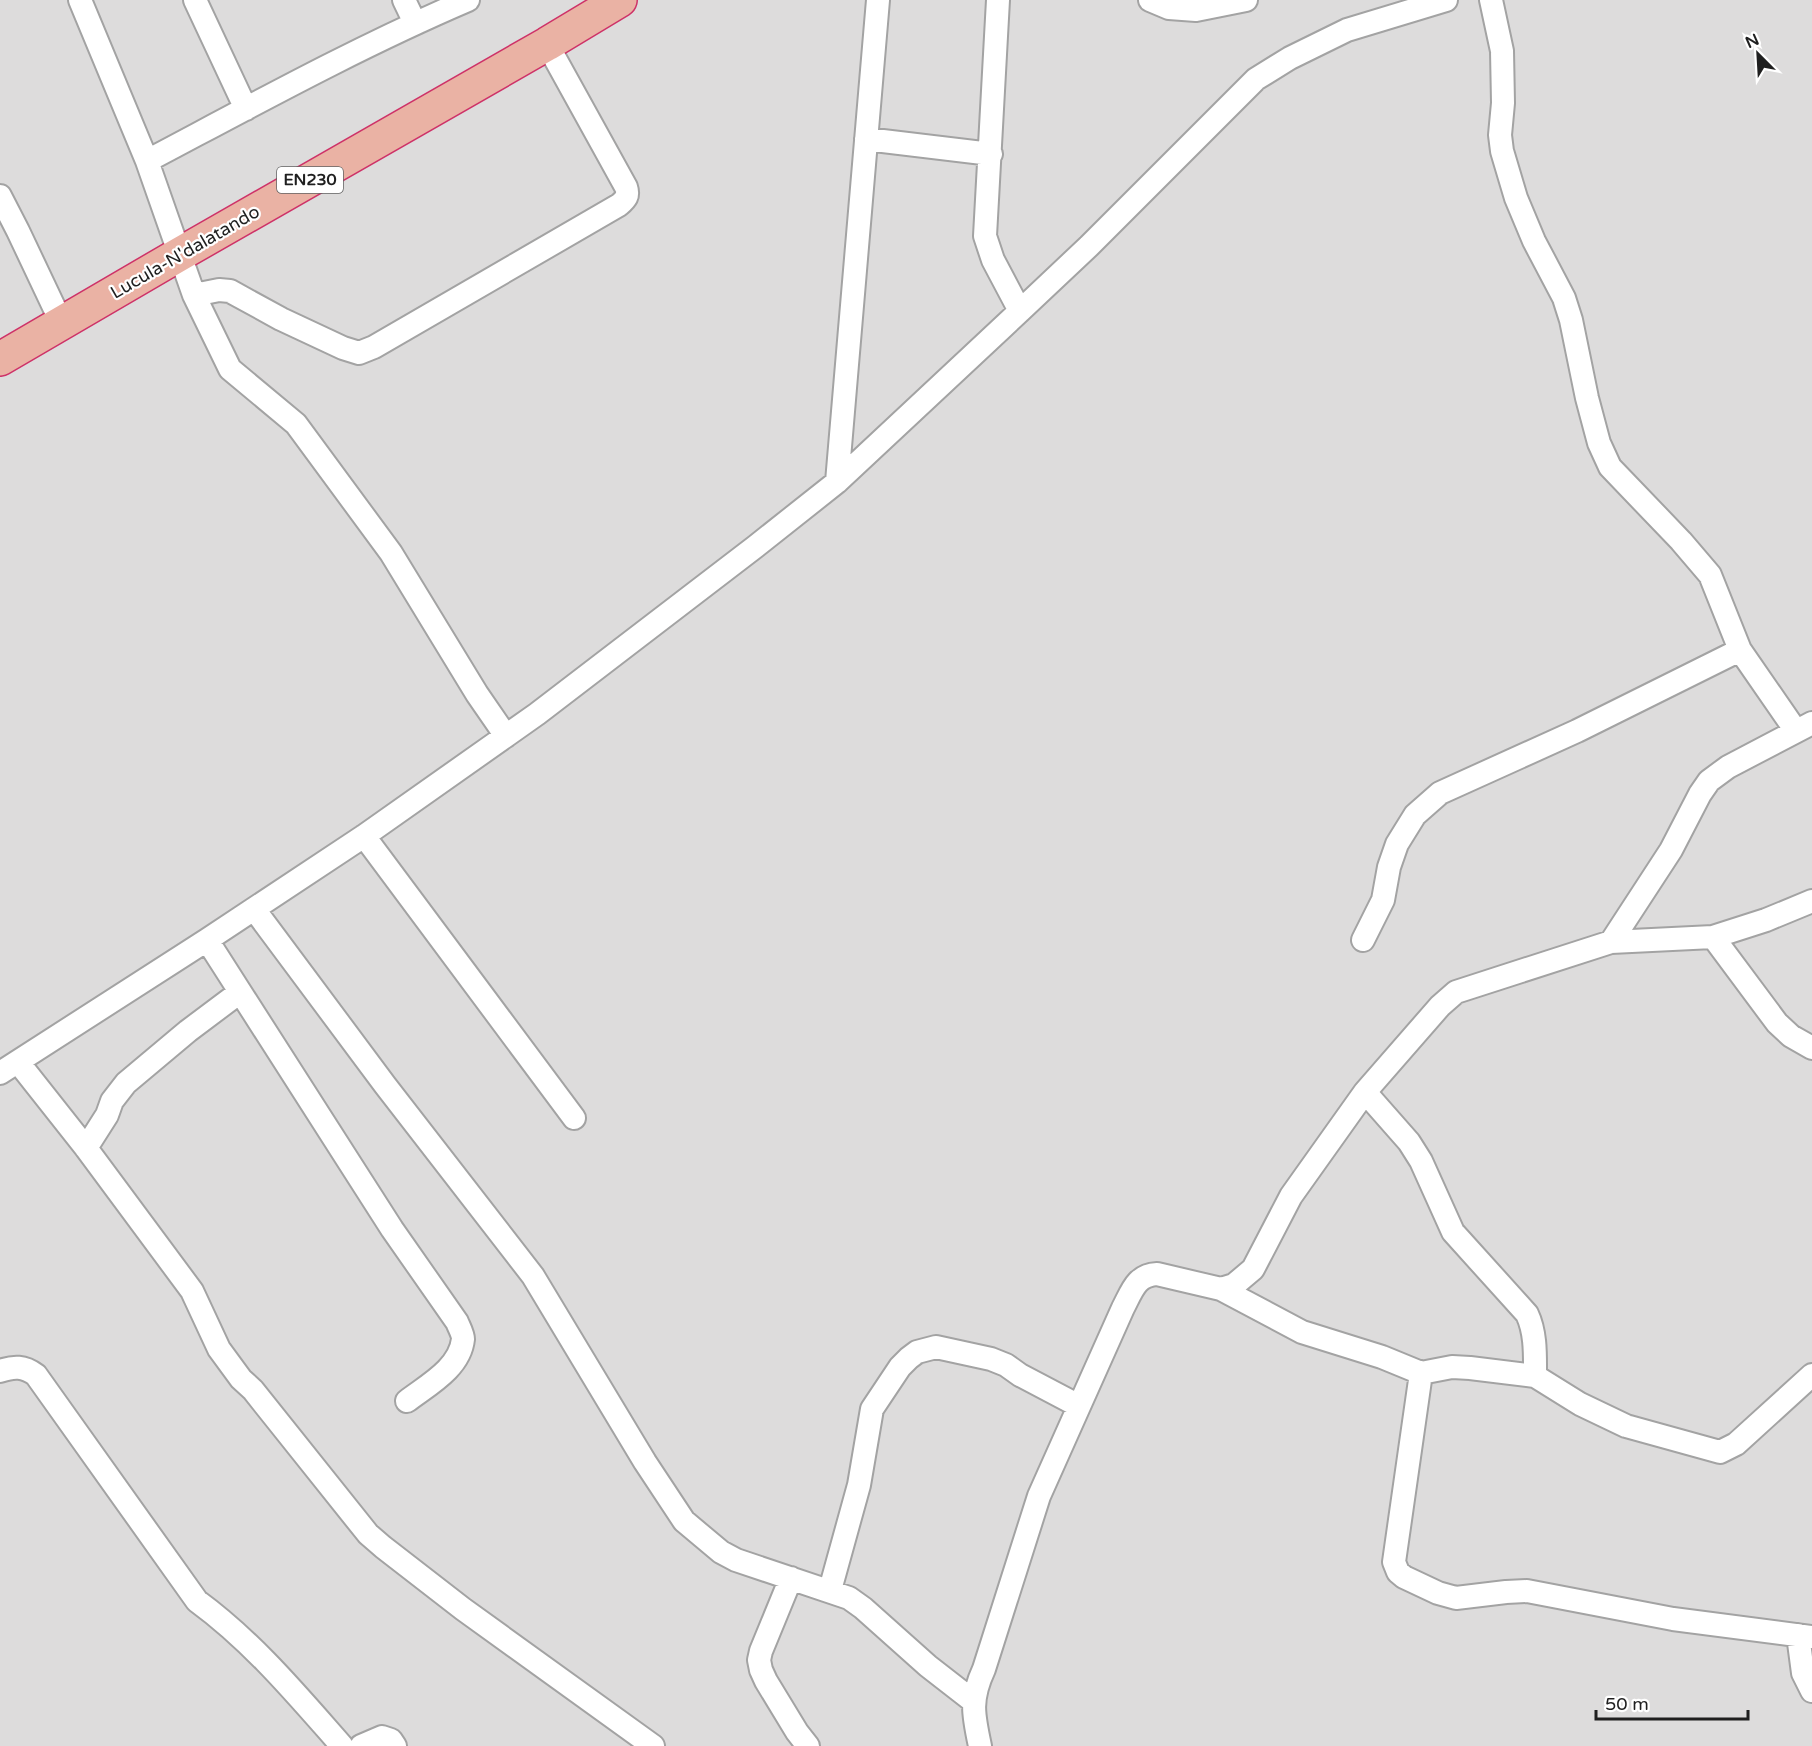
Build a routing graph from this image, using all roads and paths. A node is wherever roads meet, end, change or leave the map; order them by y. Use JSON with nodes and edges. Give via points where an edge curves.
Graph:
{"nodes":[{"id":1,"x":80,"y":0,"type":"edge"},
{"id":2,"x":195,"y":0,"type":"edge"},
{"id":3,"x":404,"y":0,"type":"edge"},
{"id":4,"x":468,"y":0,"type":"edge"},
{"id":5,"x":620,"y":0,"type":"edge"},
{"id":6,"x":878,"y":0,"type":"edge"},
{"id":7,"x":998,"y":0,"type":"edge"},
{"id":8,"x":1150,"y":0,"type":"edge"},
{"id":9,"x":1246,"y":0,"type":"edge"},
{"id":10,"x":1446,"y":0,"type":"edge"},
{"id":11,"x":1491,"y":0,"type":"edge"},
{"id":12,"x":415,"y":23,"type":"junction"},
{"id":13,"x":547,"y":44,"type":"junction"},
{"id":14,"x":246,"y":109,"type":"junction"},
{"id":15,"x":866,"y":139,"type":"junction"},
{"id":16,"x":991,"y":154,"type":"junction"},
{"id":17,"x":147,"y":161,"type":"junction"},
{"id":18,"x":0,"y":196,"type":"edge"},
{"id":19,"x":180,"y":254,"type":"junction"},
{"id":20,"x":194,"y":295,"type":"junction"},
{"id":21,"x":1020,"y":311,"type":"junction"},
{"id":22,"x":62,"y":324,"type":"junction"},
{"id":23,"x":0,"y":359,"type":"edge"},
{"id":24,"x":837,"y":482,"type":"junction"},
{"id":25,"x":1740,"y":650,"type":"junction"},
{"id":26,"x":1804,"y":727,"type":"edge"},
{"id":27,"x":506,"y":736,"type":"junction"},
{"id":28,"x":364,"y":836,"type":"junction"},
{"id":29,"x":1812,"y":901,"type":"edge"},
{"id":30,"x":254,"y":909,"type":"junction"},
{"id":31,"x":1713,"y":937,"type":"junction"},
{"id":32,"x":207,"y":940,"type":"junction"},
{"id":33,"x":1363,"y":940,"type":"dead end"},
{"id":34,"x":1611,"y":942,"type":"junction"},
{"id":35,"x":240,"y":992,"type":"junction"},
{"id":36,"x":1812,"y":1048,"type":"edge"},
{"id":37,"x":9,"y":1067,"type":"edge"},
{"id":38,"x":1365,"y":1092,"type":"junction"},
{"id":39,"x":574,"y":1118,"type":"dead end"},
{"id":40,"x":86,"y":1148,"type":"junction"},
{"id":41,"x":1221,"y":1289,"type":"junction"},
{"id":42,"x":0,"y":1371,"type":"edge"},
{"id":43,"x":1421,"y":1373,"type":"junction"},
{"id":44,"x":1812,"y":1375,"type":"edge"},
{"id":45,"x":1535,"y":1376,"type":"junction"},
{"id":46,"x":407,"y":1401,"type":"dead end"},
{"id":47,"x":1079,"y":1406,"type":"junction"},
{"id":48,"x":791,"y":1578,"type":"junction"},
{"id":49,"x":830,"y":1590,"type":"junction"},
{"id":50,"x":1805,"y":1636,"type":"edge"},
{"id":51,"x":1812,"y":1691,"type":"edge"},
{"id":52,"x":973,"y":1701,"type":"junction"},
{"id":53,"x":342,"y":1746,"type":"edge"},
{"id":54,"x":362,"y":1746,"type":"edge"},
{"id":55,"x":395,"y":1746,"type":"edge"},
{"id":56,"x":653,"y":1746,"type":"edge"},
{"id":57,"x":808,"y":1746,"type":"edge"},
{"id":58,"x":980,"y":1746,"type":"edge"}],
"edges":[{"from":1,"to":17,"type":"street"},
{"from":2,"to":14,"type":"street"},
{"from":3,"to":12,"type":"street"},
{"from":4,"to":12,"type":"street"},
{"from":5,"to":13,"type":"highway","name":"Lucula-N'dalatando","number":"EN230"},
{"from":6,"to":15,"type":"street"},
{"from":7,"to":16,"type":"street"},
{"from":8,"to":9,"type":"street","via":[[1169,8],[1196,10]]},
{"from":10,"to":21,"type":"street","via":[[1347,30],[1256,79]]},
{"from":11,"to":25,"type":"street","via":[[1502,51],[1502,151],[1534,241],[1564,298],[1599,443],[1610,467],[1710,575]]},
{"from":12,"to":14,"type":"street"},
{"from":13,"to":19,"type":"highway","name":"Lucula-N'dalatando","number":"EN230"},
{"from":13,"to":20,"type":"street","via":[[626,187],[626,199],[619,205],[359,353],[291,324],[230,291]]},
{"from":14,"to":17,"type":"street"},
{"from":15,"to":16,"type":"street"},
{"from":15,"to":24,"type":"street"},
{"from":16,"to":21,"type":"street","via":[[985,236]]},
{"from":17,"to":19,"type":"street"},
{"from":18,"to":22,"type":"street"},
{"from":19,"to":20,"type":"street"},
{"from":19,"to":22,"type":"highway","name":"Lucula-N'dalatando","number":"EN230"},
{"from":20,"to":27,"type":"street","via":[[230,369],[303,433],[391,553]]},
{"from":21,"to":24,"type":"street"},
{"from":22,"to":23,"type":"highway","name":"Lucula-N'dalatando","number":"EN230"},
{"from":24,"to":27,"type":"street"},
{"from":25,"to":26,"type":"street"},
{"from":25,"to":33,"type":"street","via":[[1440,793],[1415,815],[1398,844],[1383,900]]},
{"from":26,"to":34,"type":"street","via":[[1708,781],[1671,850]]},
{"from":27,"to":28,"type":"street"},
{"from":28,"to":30,"type":"street"},
{"from":28,"to":39,"type":"street"},
{"from":29,"to":31,"type":"street"},
{"from":30,"to":32,"type":"street"},
{"from":30,"to":48,"type":"street","via":[[532,1276],[684,1521],[736,1560]]},
{"from":31,"to":34,"type":"street"},
{"from":31,"to":36,"type":"street","via":[[1777,1023]]},
{"from":32,"to":35,"type":"street"},
{"from":32,"to":37,"type":"street"},
{"from":34,"to":38,"type":"street","via":[[1456,992]]},
{"from":35,"to":40,"type":"street","via":[[126,1083]]},
{"from":35,"to":46,"type":"street","via":[[392,1230],[457,1322],[463,1338],[450,1368]]},
{"from":37,"to":40,"type":"street"},
{"from":38,"to":41,"type":"street","via":[[1291,1196],[1253,1269],[1234,1285]]},
{"from":38,"to":45,"type":"street","via":[[1421,1161],[1453,1232],[1527,1314],[1533,1334]]},
{"from":40,"to":56,"type":"street","via":[[192,1292],[230,1365],[368,1534]]},
{"from":41,"to":43,"type":"street","via":[[1302,1332]]},
{"from":41,"to":47,"type":"street","via":[[1157,1274],[1138,1281]]},
{"from":42,"to":53,"type":"street","via":[[15,1367],[36,1375],[197,1602],[233,1629]]},
{"from":43,"to":45,"type":"street","via":[[1452,1367]]},
{"from":43,"to":50,"type":"street","via":[[1394,1562],[1404,1577],[1456,1598],[1527,1591],[1672,1619]]},
{"from":44,"to":45,"type":"street","via":[[1736,1444],[1720,1452],[1626,1426]]},
{"from":47,"to":49,"type":"street","via":[[991,1359],[936,1347],[917,1352],[900,1367],[872,1409],[859,1485]]},
{"from":47,"to":52,"type":"street","via":[[1039,1496]]},
{"from":48,"to":49,"type":"street"},
{"from":48,"to":57,"type":"street","via":[[759,1660],[766,1681]]},
{"from":49,"to":52,"type":"street","via":[[862,1608]]},
{"from":50,"to":51,"type":"street","via":[[1803,1673]]},
{"from":52,"to":58,"type":"street"},
{"from":54,"to":55,"type":"street","via":[[382,1737],[392,1740]]}]}
